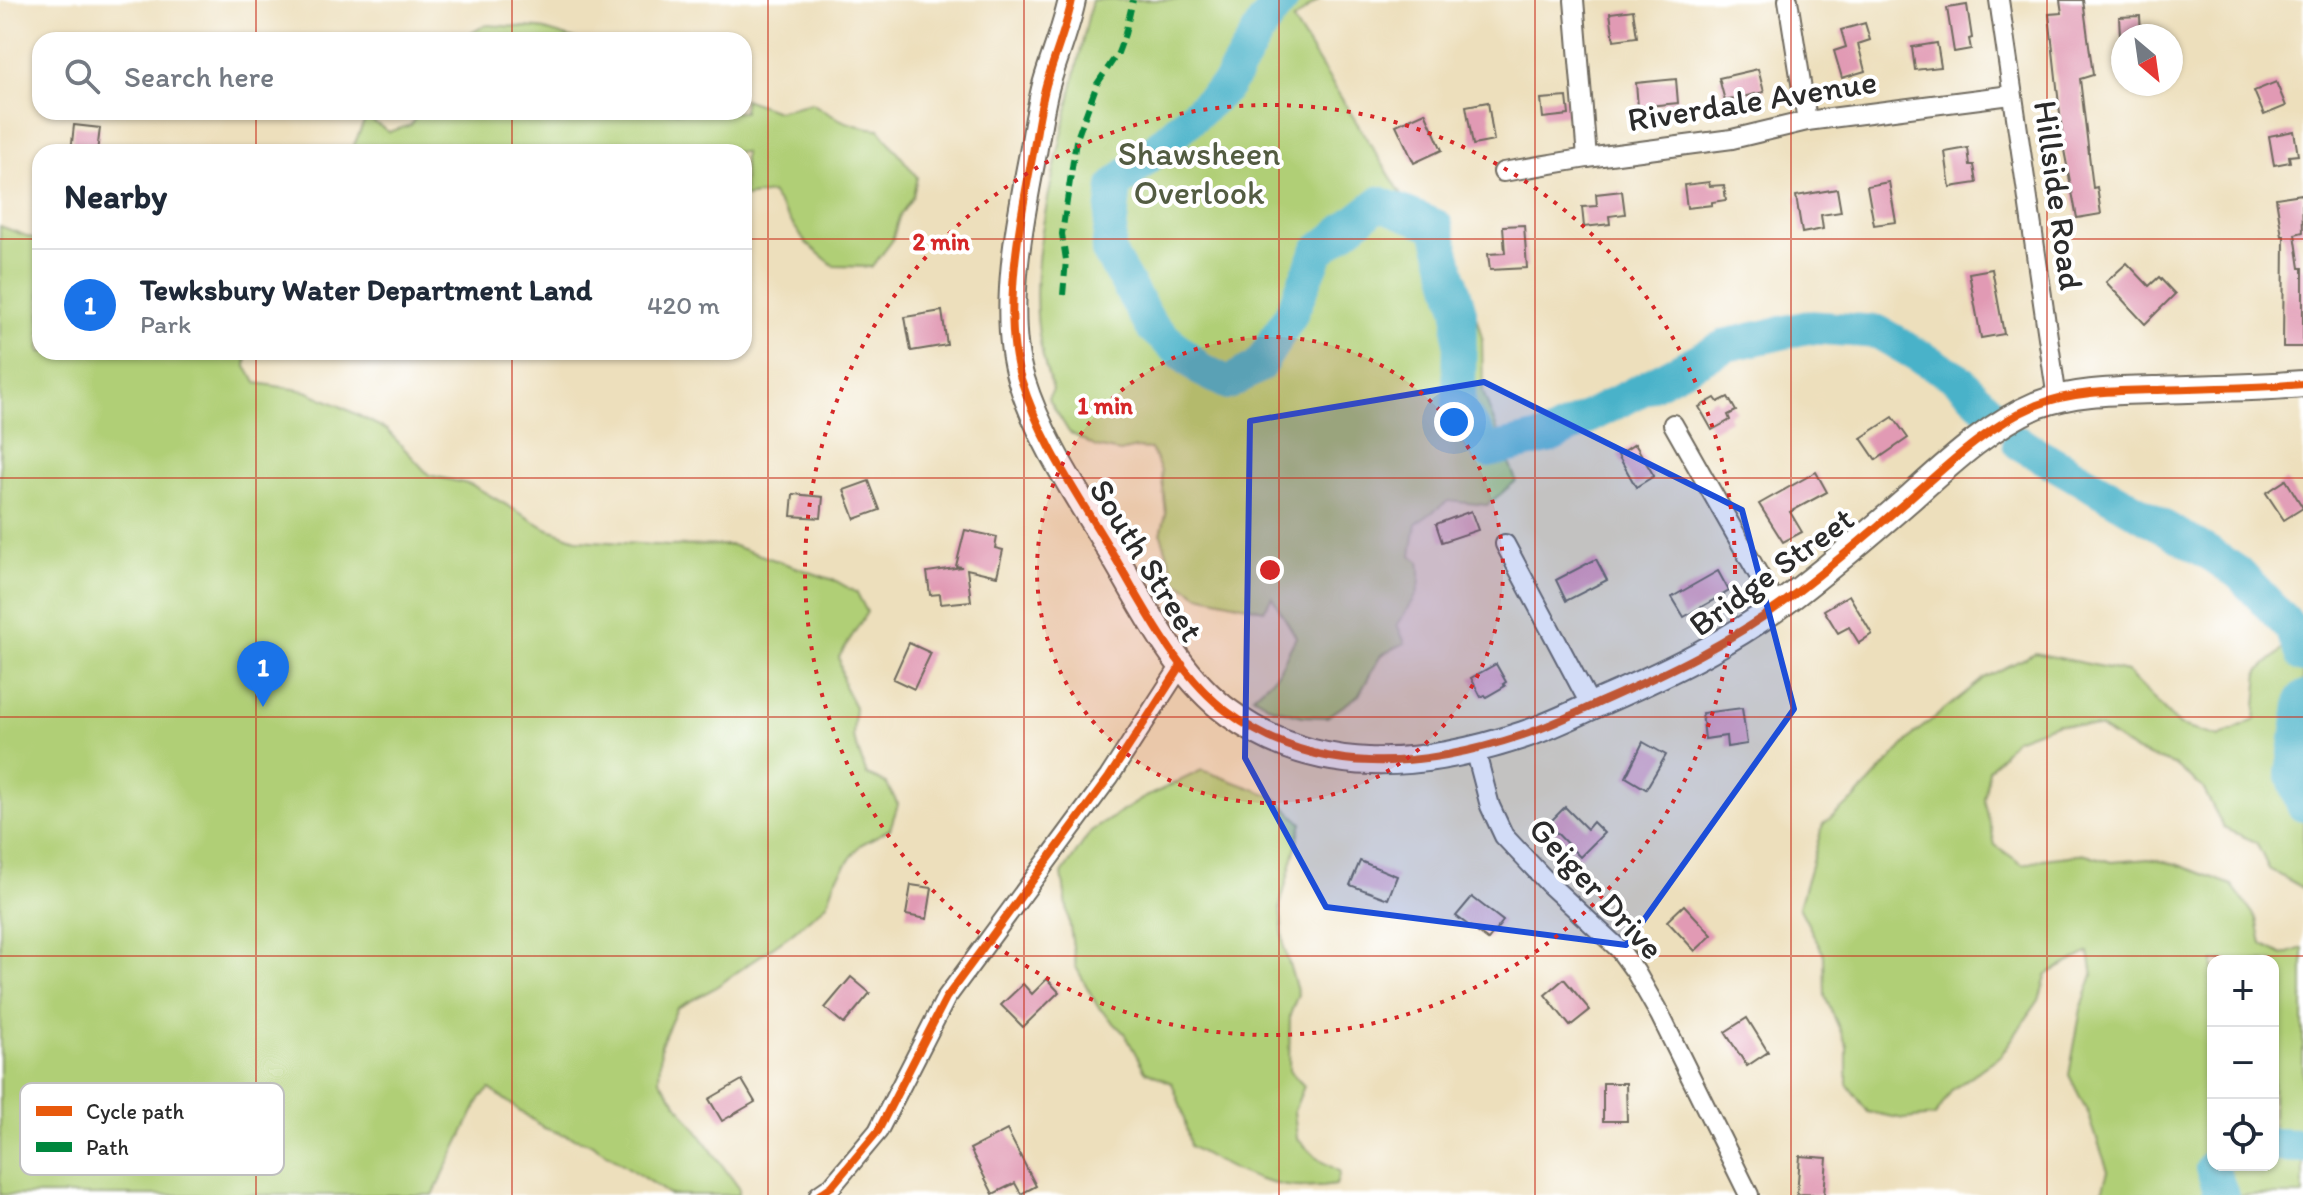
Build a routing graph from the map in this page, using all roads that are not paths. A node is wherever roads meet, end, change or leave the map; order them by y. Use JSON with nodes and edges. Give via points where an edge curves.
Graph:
{"nodes":[{"id":1,"x":1072,"y":0,"type":"edge"},
{"id":2,"x":1574,"y":0,"type":"edge"},
{"id":3,"x":1788,"y":0,"type":"edge"},
{"id":4,"x":1999,"y":0,"type":"edge"},
{"id":5,"x":2011,"y":95,"type":"junction"},
{"id":6,"x":1807,"y":121,"type":"junction"},
{"id":7,"x":1587,"y":158,"type":"junction"},
{"id":8,"x":1503,"y":172,"type":"dead end"},
{"id":9,"x":2303,"y":384,"type":"edge"},
{"id":10,"x":2057,"y":399,"type":"junction"},
{"id":11,"x":1673,"y":424,"type":"dead end"},
{"id":12,"x":1505,"y":544,"type":"dead end"},
{"id":13,"x":1777,"y":607,"type":"junction"},
{"id":14,"x":1182,"y":664,"type":"junction"},
{"id":15,"x":1591,"y":706,"type":"junction"},
{"id":16,"x":1475,"y":749,"type":"junction"},
{"id":17,"x":819,"y":1195,"type":"edge"},
{"id":18,"x":1749,"y":1195,"type":"edge"}],
"edges":[{"from":1,"to":14,"type":"street","name":"South Street","via":[[1046,86],[1015,252],[1019,375],[1063,475]]},
{"from":2,"to":7,"type":"street"},
{"from":3,"to":6,"type":"street"},
{"from":4,"to":5,"type":"street","name":"Hillside Road"},
{"from":5,"to":6,"type":"street","name":"Riverdale Avenue"},
{"from":5,"to":10,"type":"street","name":"Hillside Road"},
{"from":6,"to":7,"type":"street","name":"Riverdale Avenue","via":[[1732,139]]},
{"from":7,"to":8,"type":"street","name":"Riverdale Avenue"},
{"from":9,"to":10,"type":"street","name":"Bridge Street"},
{"from":10,"to":13,"type":"street","name":"Bridge Street","via":[[2008,421],[1951,462]]},
{"from":11,"to":13,"type":"street"},
{"from":12,"to":15,"type":"street"},
{"from":13,"to":15,"type":"street","name":"Bridge Street","via":[[1693,660]]},
{"from":14,"to":16,"type":"street","name":"Bridge Street","via":[[1203,691],[1243,723],[1319,757],[1416,760]]},
{"from":14,"to":17,"type":"street","name":"South Street","via":[[1109,777],[946,998],[878,1131]]},
{"from":15,"to":16,"type":"street","name":"Bridge Street","via":[[1526,735]]},
{"from":16,"to":18,"type":"street","name":"Geiger Drive","via":[[1504,836],[1635,971]]}]}
